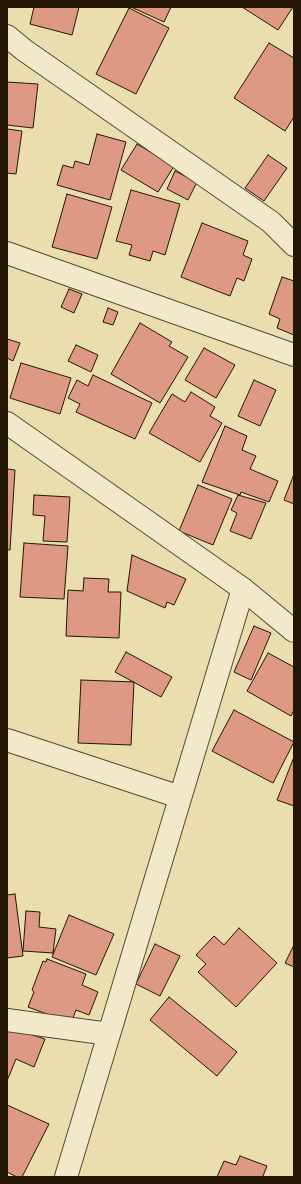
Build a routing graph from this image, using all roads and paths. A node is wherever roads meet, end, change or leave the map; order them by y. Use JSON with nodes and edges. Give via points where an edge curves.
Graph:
{"nodes":[{"id":1,"x":7,"y":36,"type":"edge"},
{"id":2,"x":294,"y":245,"type":"edge"},
{"id":3,"x":7,"y":253,"type":"edge"},
{"id":4,"x":294,"y":355,"type":"edge"},
{"id":5,"x":7,"y":423,"type":"edge"},
{"id":6,"x":243,"y":589,"type":"junction"},
{"id":7,"x":294,"y":631,"type":"edge"},
{"id":8,"x":7,"y":740,"type":"edge"},
{"id":9,"x":180,"y":797,"type":"junction"},
{"id":10,"x":7,"y":1020,"type":"edge"},
{"id":11,"x":109,"y":1034,"type":"junction"},
{"id":12,"x":66,"y":1177,"type":"edge"}],
"edges":[{"from":1,"to":2,"type":"street","via":[[271,222]]},
{"from":3,"to":4,"type":"street"},
{"from":5,"to":6,"type":"street"},
{"from":6,"to":7,"type":"street"},
{"from":6,"to":9,"type":"street"},
{"from":8,"to":9,"type":"street"},
{"from":9,"to":11,"type":"street"},
{"from":10,"to":11,"type":"street"},
{"from":11,"to":12,"type":"street"}]}
